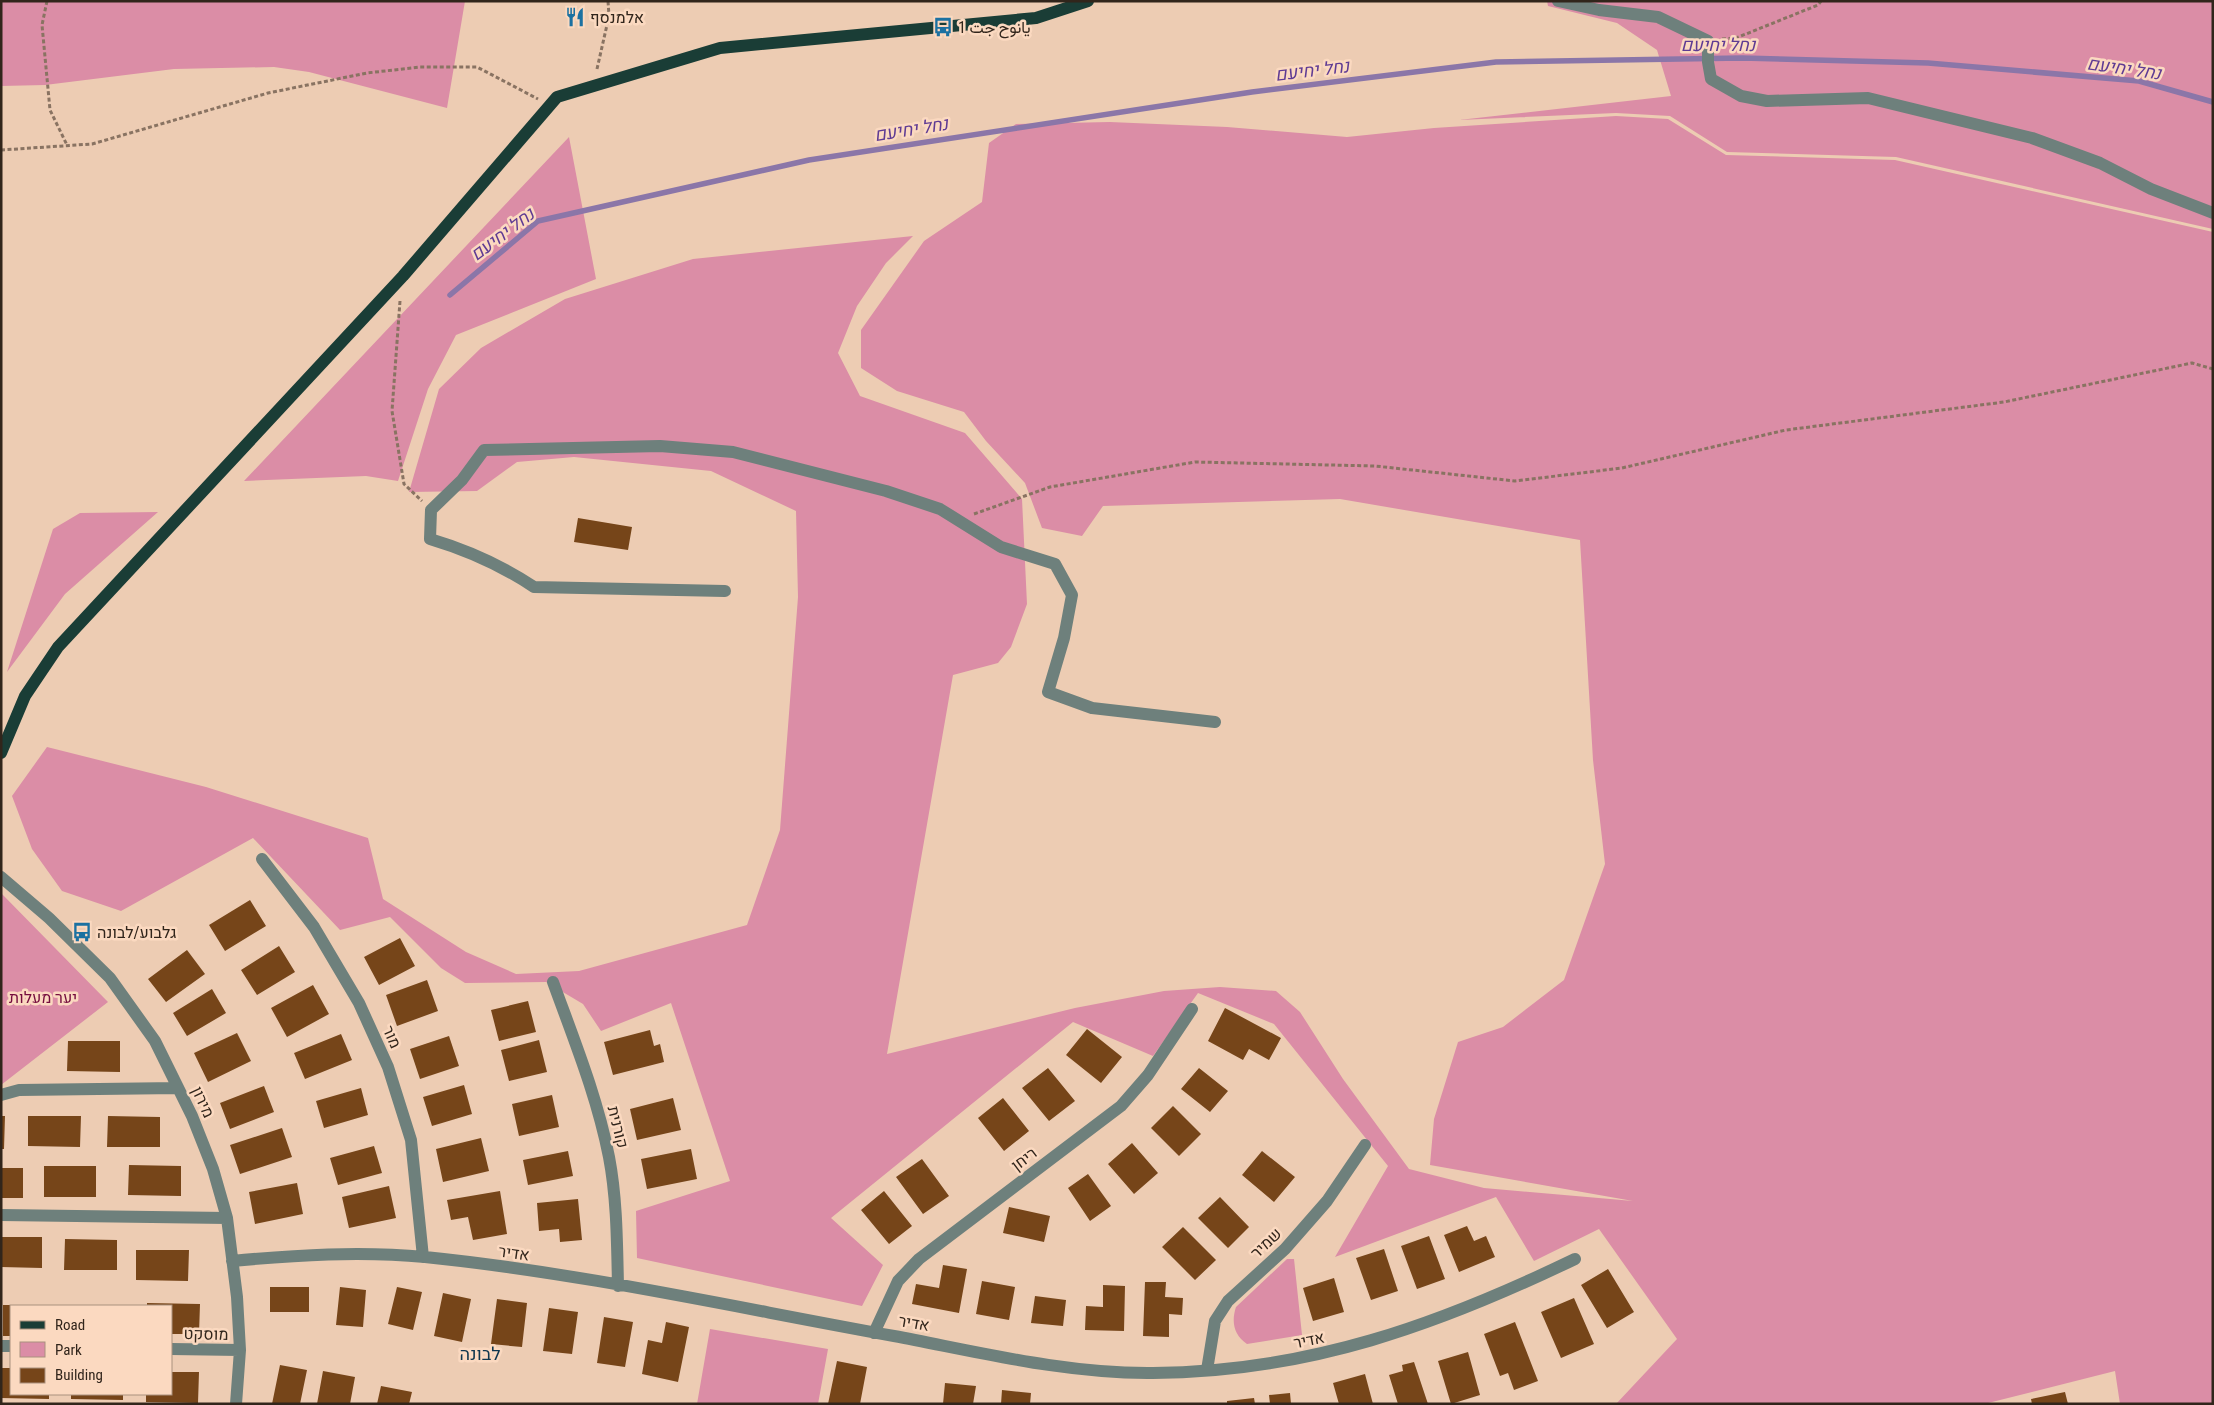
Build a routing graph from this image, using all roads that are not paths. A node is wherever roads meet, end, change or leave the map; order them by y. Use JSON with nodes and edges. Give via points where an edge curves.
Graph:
{"nodes":[{"id":1,"x":1088,"y":1,"type":"edge"},
{"id":2,"x":1558,"y":1,"type":"edge"},
{"id":3,"x":2213,"y":213,"type":"edge"},
{"id":4,"x":725,"y":591,"type":"dead end"},
{"id":5,"x":1215,"y":722,"type":"dead end"},
{"id":6,"x":1,"y":753,"type":"edge"},
{"id":7,"x":262,"y":859,"type":"dead end"},
{"id":8,"x":1,"y":877,"type":"edge"},
{"id":9,"x":553,"y":982,"type":"dead end"},
{"id":10,"x":1192,"y":1009,"type":"dead end"},
{"id":11,"x":178,"y":1088,"type":"junction"},
{"id":12,"x":1,"y":1095,"type":"edge"},
{"id":13,"x":1365,"y":1145,"type":"dead end"},
{"id":14,"x":1,"y":1215,"type":"edge"},
{"id":15,"x":227,"y":1218,"type":"junction"},
{"id":16,"x":423,"y":1257,"type":"junction"},
{"id":17,"x":1575,"y":1259,"type":"dead end"},
{"id":18,"x":232,"y":1261,"type":"junction"},
{"id":19,"x":618,"y":1286,"type":"junction"},
{"id":20,"x":874,"y":1332,"type":"junction"},
{"id":21,"x":172,"y":1349,"type":"edge"},
{"id":22,"x":240,"y":1350,"type":"junction"},
{"id":23,"x":1207,"y":1370,"type":"junction"},
{"id":24,"x":236,"y":1404,"type":"edge"}],
"edges":[{"from":1,"to":6,"type":"main road","via":[[1036,18],[720,48],[557,97],[403,276],[58,647],[25,696]]},
{"from":2,"to":3,"type":"street","via":[[1658,17],[1708,41],[1711,79],[1741,96],[1766,101],[1868,98],[2032,138],[2100,163],[2151,189]]},
{"from":4,"to":5,"type":"street","via":[[534,587],[509,570],[462,548],[430,539],[431,510],[462,480],[484,450],[660,446],[733,452],[886,491],[940,509],[1001,547],[1055,564],[1072,594],[1064,638],[1048,692],[1092,708]]},
{"from":7,"to":16,"type":"street","name":"מור","via":[[314,927],[359,1003],[388,1067],[410,1140]]},
{"from":8,"to":11,"type":"street","name":"מירון","via":[[49,918],[110,978],[154,1041]]},
{"from":9,"to":19,"type":"street","name":"קורנית","via":[[590,1083],[609,1158]]},
{"from":10,"to":20,"type":"street","name":"ריחן","via":[[1148,1075],[1121,1106],[914,1265],[898,1281]]},
{"from":11,"to":12,"type":"street","via":[[19,1090]]},
{"from":11,"to":15,"type":"street","name":"מירון","via":[[213,1169]]},
{"from":13,"to":23,"type":"street","name":"שמיר","via":[[1327,1201],[1285,1249],[1228,1301],[1215,1321]]},
{"from":14,"to":15,"type":"street"},
{"from":15,"to":18,"type":"street","name":"מירון"},
{"from":16,"to":18,"type":"street","name":"אדיר","via":[[301,1255]]},
{"from":16,"to":19,"type":"street","name":"אדיר"},
{"from":17,"to":23,"type":"street","name":"אדיר","via":[[1497,1296],[1411,1328],[1330,1353],[1248,1367]]},
{"from":18,"to":22,"type":"street","name":"מירון"},
{"from":19,"to":20,"type":"street","name":"אדיר"},
{"from":20,"to":23,"type":"street","name":"אדיר","via":[[1061,1366],[1152,1373]]},
{"from":21,"to":22,"type":"street","name":"מוסקט"},
{"from":22,"to":24,"type":"street","name":"מירון"}]}
